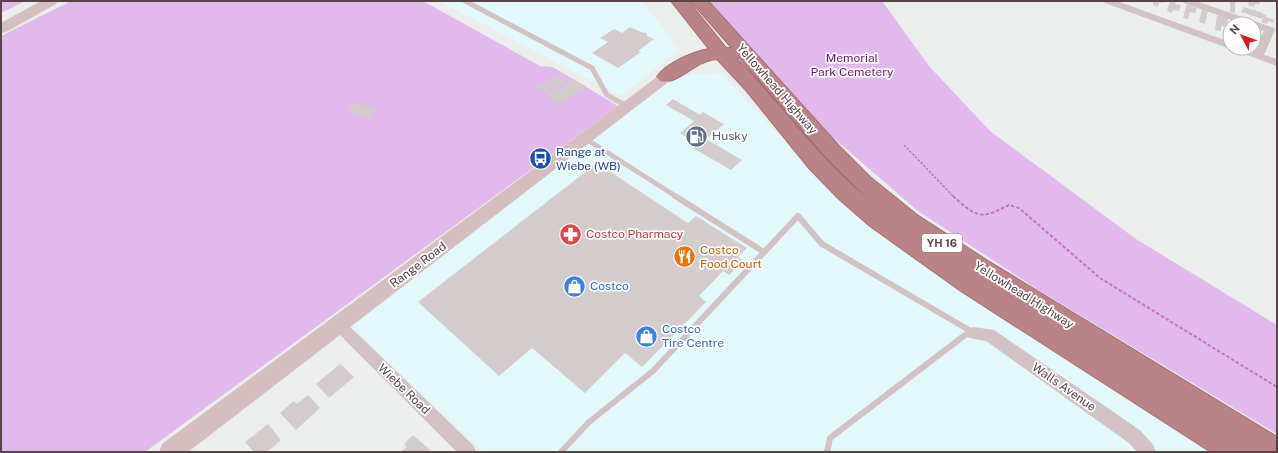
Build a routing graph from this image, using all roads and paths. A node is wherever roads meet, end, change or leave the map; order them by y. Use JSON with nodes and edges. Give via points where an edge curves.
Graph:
{"nodes":[{"id":1,"x":40,"y":1,"type":"edge"},
{"id":2,"x":51,"y":1,"type":"edge"},
{"id":3,"x":465,"y":1,"type":"edge"},
{"id":4,"x":679,"y":1,"type":"edge"},
{"id":5,"x":1108,"y":1,"type":"edge"},
{"id":6,"x":1187,"y":1,"type":"edge"},
{"id":7,"x":695,"y":8,"type":"edge"},
{"id":8,"x":1230,"y":16,"type":"edge"},
{"id":9,"x":1,"y":23,"type":"edge"},
{"id":10,"x":1262,"y":27,"type":"edge"},
{"id":11,"x":1,"y":29,"type":"edge"},
{"id":12,"x":1222,"y":43,"type":"edge"},
{"id":13,"x":1262,"y":47,"type":"edge"},
{"id":14,"x":721,"y":53,"type":"junction"},
{"id":15,"x":1258,"y":56,"type":"edge"},
{"id":16,"x":753,"y":62,"type":"junction"},
{"id":17,"x":687,"y":63,"type":"junction"},
{"id":18,"x":1277,"y":63,"type":"edge"},
{"id":19,"x":666,"y":77,"type":"junction"},
{"id":20,"x":753,"y":86,"type":"junction"},
{"id":21,"x":628,"y":107,"type":"junction"},
{"id":22,"x":586,"y":138,"type":"junction"},
{"id":23,"x":904,"y":145,"type":"dead end"},
{"id":24,"x":764,"y":252,"type":"junction"},
{"id":25,"x":339,"y":325,"type":"junction"},
{"id":26,"x":974,"y":333,"type":"junction"},
{"id":27,"x":1277,"y":387,"type":"edge"},
{"id":28,"x":1231,"y":443,"type":"edge"},
{"id":29,"x":1277,"y":446,"type":"edge"},
{"id":30,"x":170,"y":452,"type":"edge"},
{"id":31,"x":468,"y":452,"type":"edge"},
{"id":32,"x":561,"y":452,"type":"edge"},
{"id":33,"x":828,"y":452,"type":"edge"},
{"id":34,"x":1148,"y":452,"type":"edge"},
{"id":35,"x":1276,"y":452,"type":"edge"}],
"edges":[{"from":1,"to":9,"type":"street"},
{"from":2,"to":11,"type":"street"},
{"from":3,"to":21,"type":"lane","via":[[592,68],[607,95]]},
{"from":4,"to":7,"type":"highway","name":"Yellowhead Highway","number":"YH 16"},
{"from":5,"to":12,"type":"street"},
{"from":6,"to":8,"type":"street"},
{"from":7,"to":14,"type":"highway","name":"Yellowhead Highway","number":"YH 16"},
{"from":7,"to":16,"type":"highway","name":"Yellowhead Highway","number":"YH 16"},
{"from":7,"to":17,"type":"highway","via":[[698,43]]},
{"from":10,"to":13,"type":"street","via":[[1270,30]]},
{"from":14,"to":16,"type":"highway","via":[[739,55]]},
{"from":14,"to":17,"type":"highway","via":[[694,58]]},
{"from":14,"to":20,"type":"highway","name":"Yellowhead Highway","number":"YH 16"},
{"from":15,"to":18,"type":"street"},
{"from":16,"to":28,"type":"highway","name":"Yellowhead Highway","number":"YH 16","via":[[853,174],[894,208]]},
{"from":17,"to":19,"type":"highway"},
{"from":19,"to":20,"type":"highway","via":[[694,69],[715,68],[733,74]]},
{"from":19,"to":21,"type":"street","name":"Range Road"},
{"from":20,"to":28,"type":"highway","name":"Yellowhead Highway","number":"YH 16","via":[[816,163],[878,220],[969,284]]},
{"from":21,"to":22,"type":"street","name":"Range Road"},
{"from":22,"to":24,"type":"lane"},
{"from":22,"to":25,"type":"street","name":"Range Road"},
{"from":23,"to":27,"type":"path","via":[[972,212],[984,215],[1009,205],[1019,208],[1100,278]]},
{"from":24,"to":26,"type":"lane","via":[[798,216],[822,244]]},
{"from":24,"to":32,"type":"lane","via":[[653,371],[589,422]]},
{"from":25,"to":30,"type":"street","name":"Range Road"},
{"from":25,"to":31,"type":"street","name":"Wiebe Road"},
{"from":26,"to":33,"type":"lane","via":[[965,336],[830,438]]},
{"from":26,"to":34,"type":"street","name":"Walls Avenue","via":[[989,335],[1135,437]]},
{"from":28,"to":29,"type":"highway"},
{"from":28,"to":35,"type":"highway","name":"Yellowhead Highway","number":"YH 16"}]}
